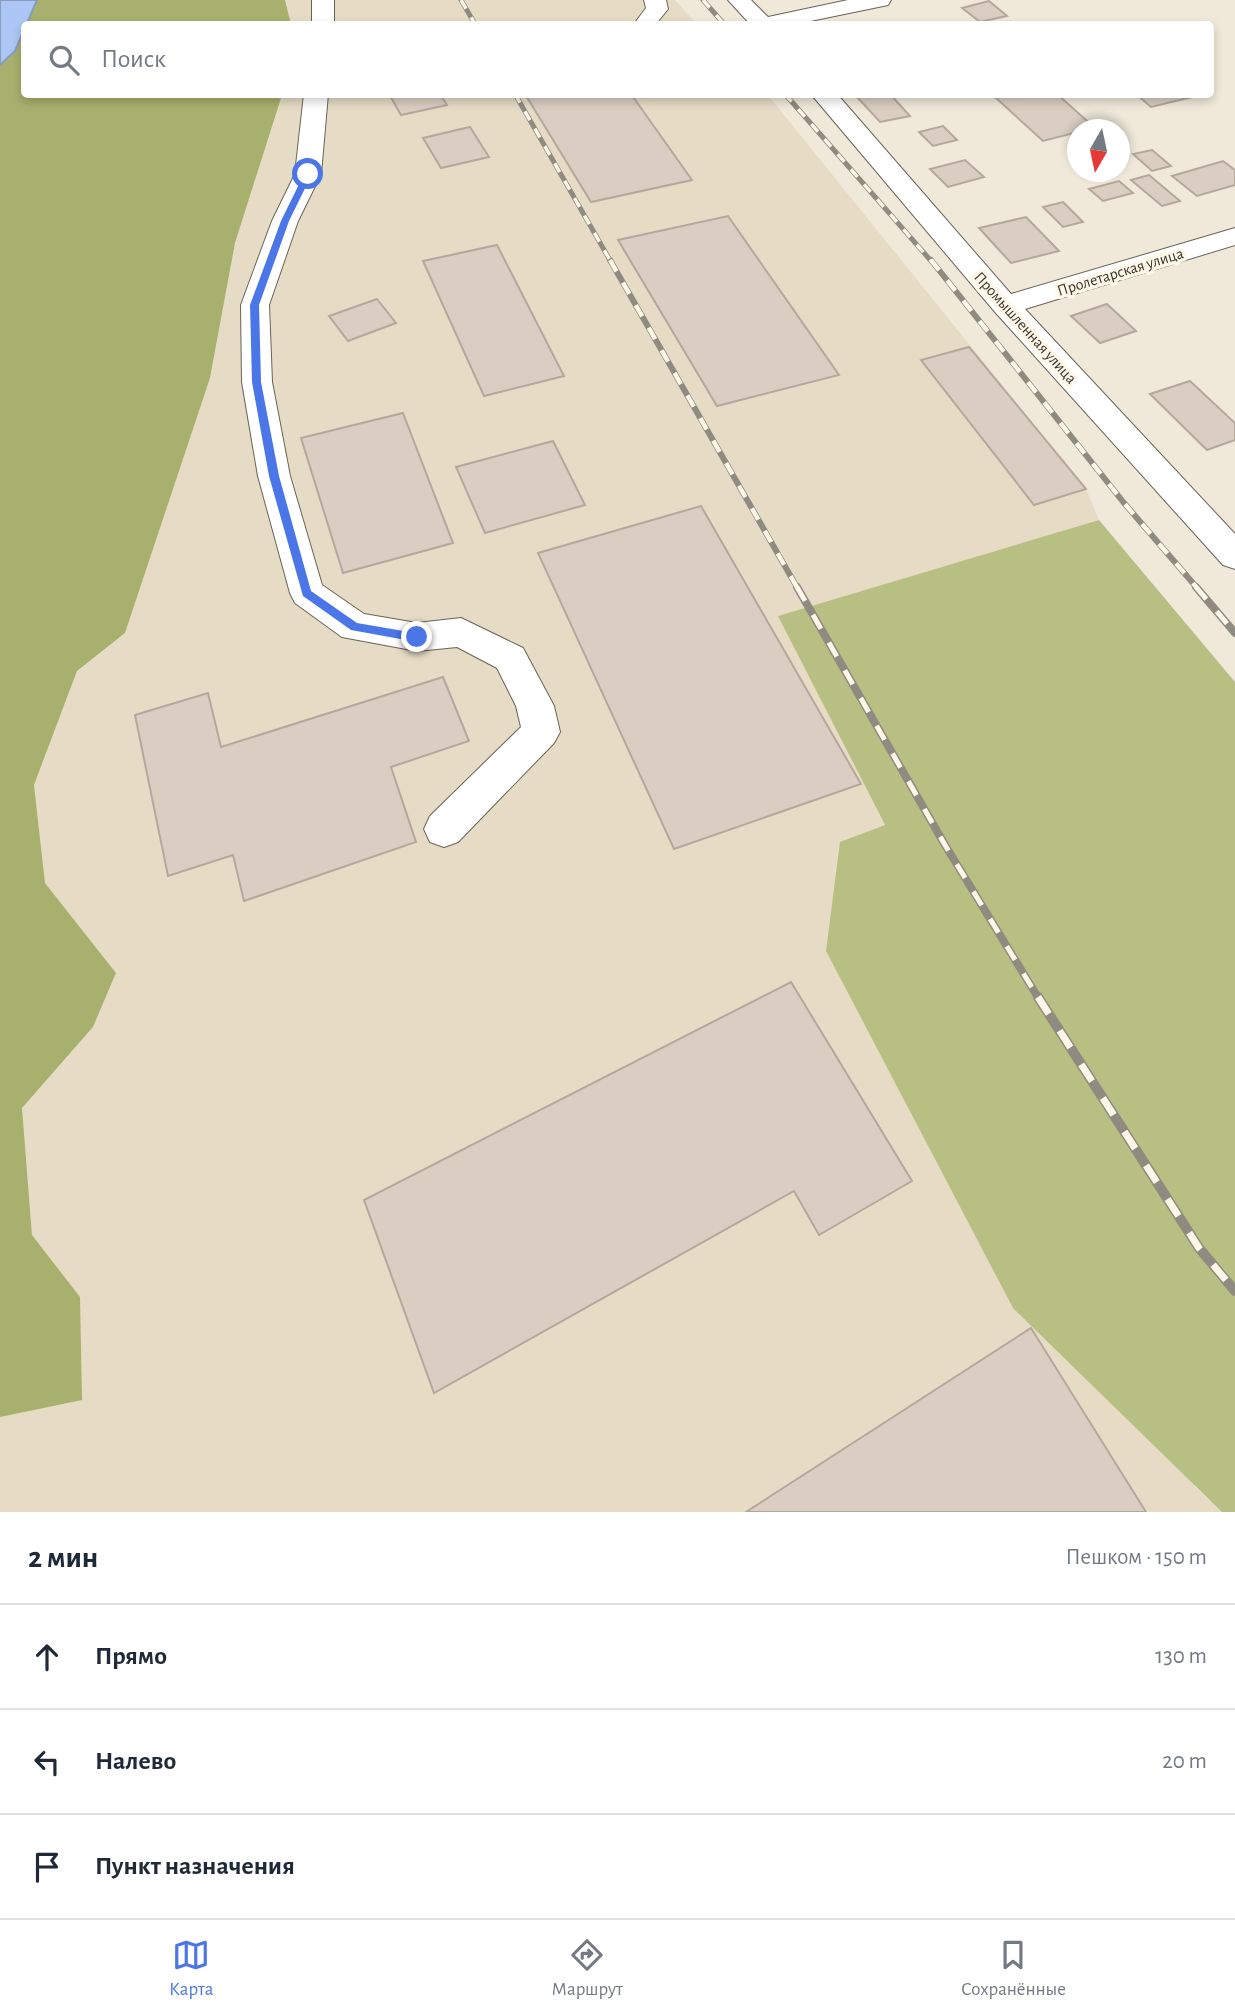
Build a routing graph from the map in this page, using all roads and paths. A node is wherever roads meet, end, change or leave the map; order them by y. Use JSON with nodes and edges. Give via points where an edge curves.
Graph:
{"nodes":[{"id":1,"x":323,"y":0,"type":"edge"},
{"id":2,"x":655,"y":0,"type":"edge"},
{"id":3,"x":739,"y":0,"type":"edge"},
{"id":4,"x":880,"y":0,"type":"edge"},
{"id":5,"x":323,"y":21,"type":"edge"},
{"id":6,"x":647,"y":21,"type":"edge"},
{"id":7,"x":761,"y":21,"type":"edge"},
{"id":8,"x":778,"y":21,"type":"edge"},
{"id":9,"x":316,"y":98,"type":"edge"},
{"id":10,"x":826,"y":98,"type":"edge"},
{"id":11,"x":1235,"y":236,"type":"edge"},
{"id":12,"x":1005,"y":305,"type":"junction"},
{"id":13,"x":1235,"y":556,"type":"edge"},
{"id":14,"x":444,"y":830,"type":"dead end"}],
"edges":[{"from":1,"to":5,"type":"street"},
{"from":2,"to":6,"type":"street","via":[[657,9]]},
{"from":3,"to":7,"type":"street"},
{"from":4,"to":8,"type":"street"},
{"from":9,"to":14,"type":"street","via":[[308,174],[285,221],[255,305],[257,382],[274,476],[307,593],[355,627],[417,637],[461,632],[510,658],[535,706],[541,732]]},
{"from":10,"to":12,"type":"street","name":"Промышленная улица"},
{"from":11,"to":12,"type":"street","name":"Пролетарская улица"},
{"from":12,"to":13,"type":"street","name":"Промышленная улица"}]}
